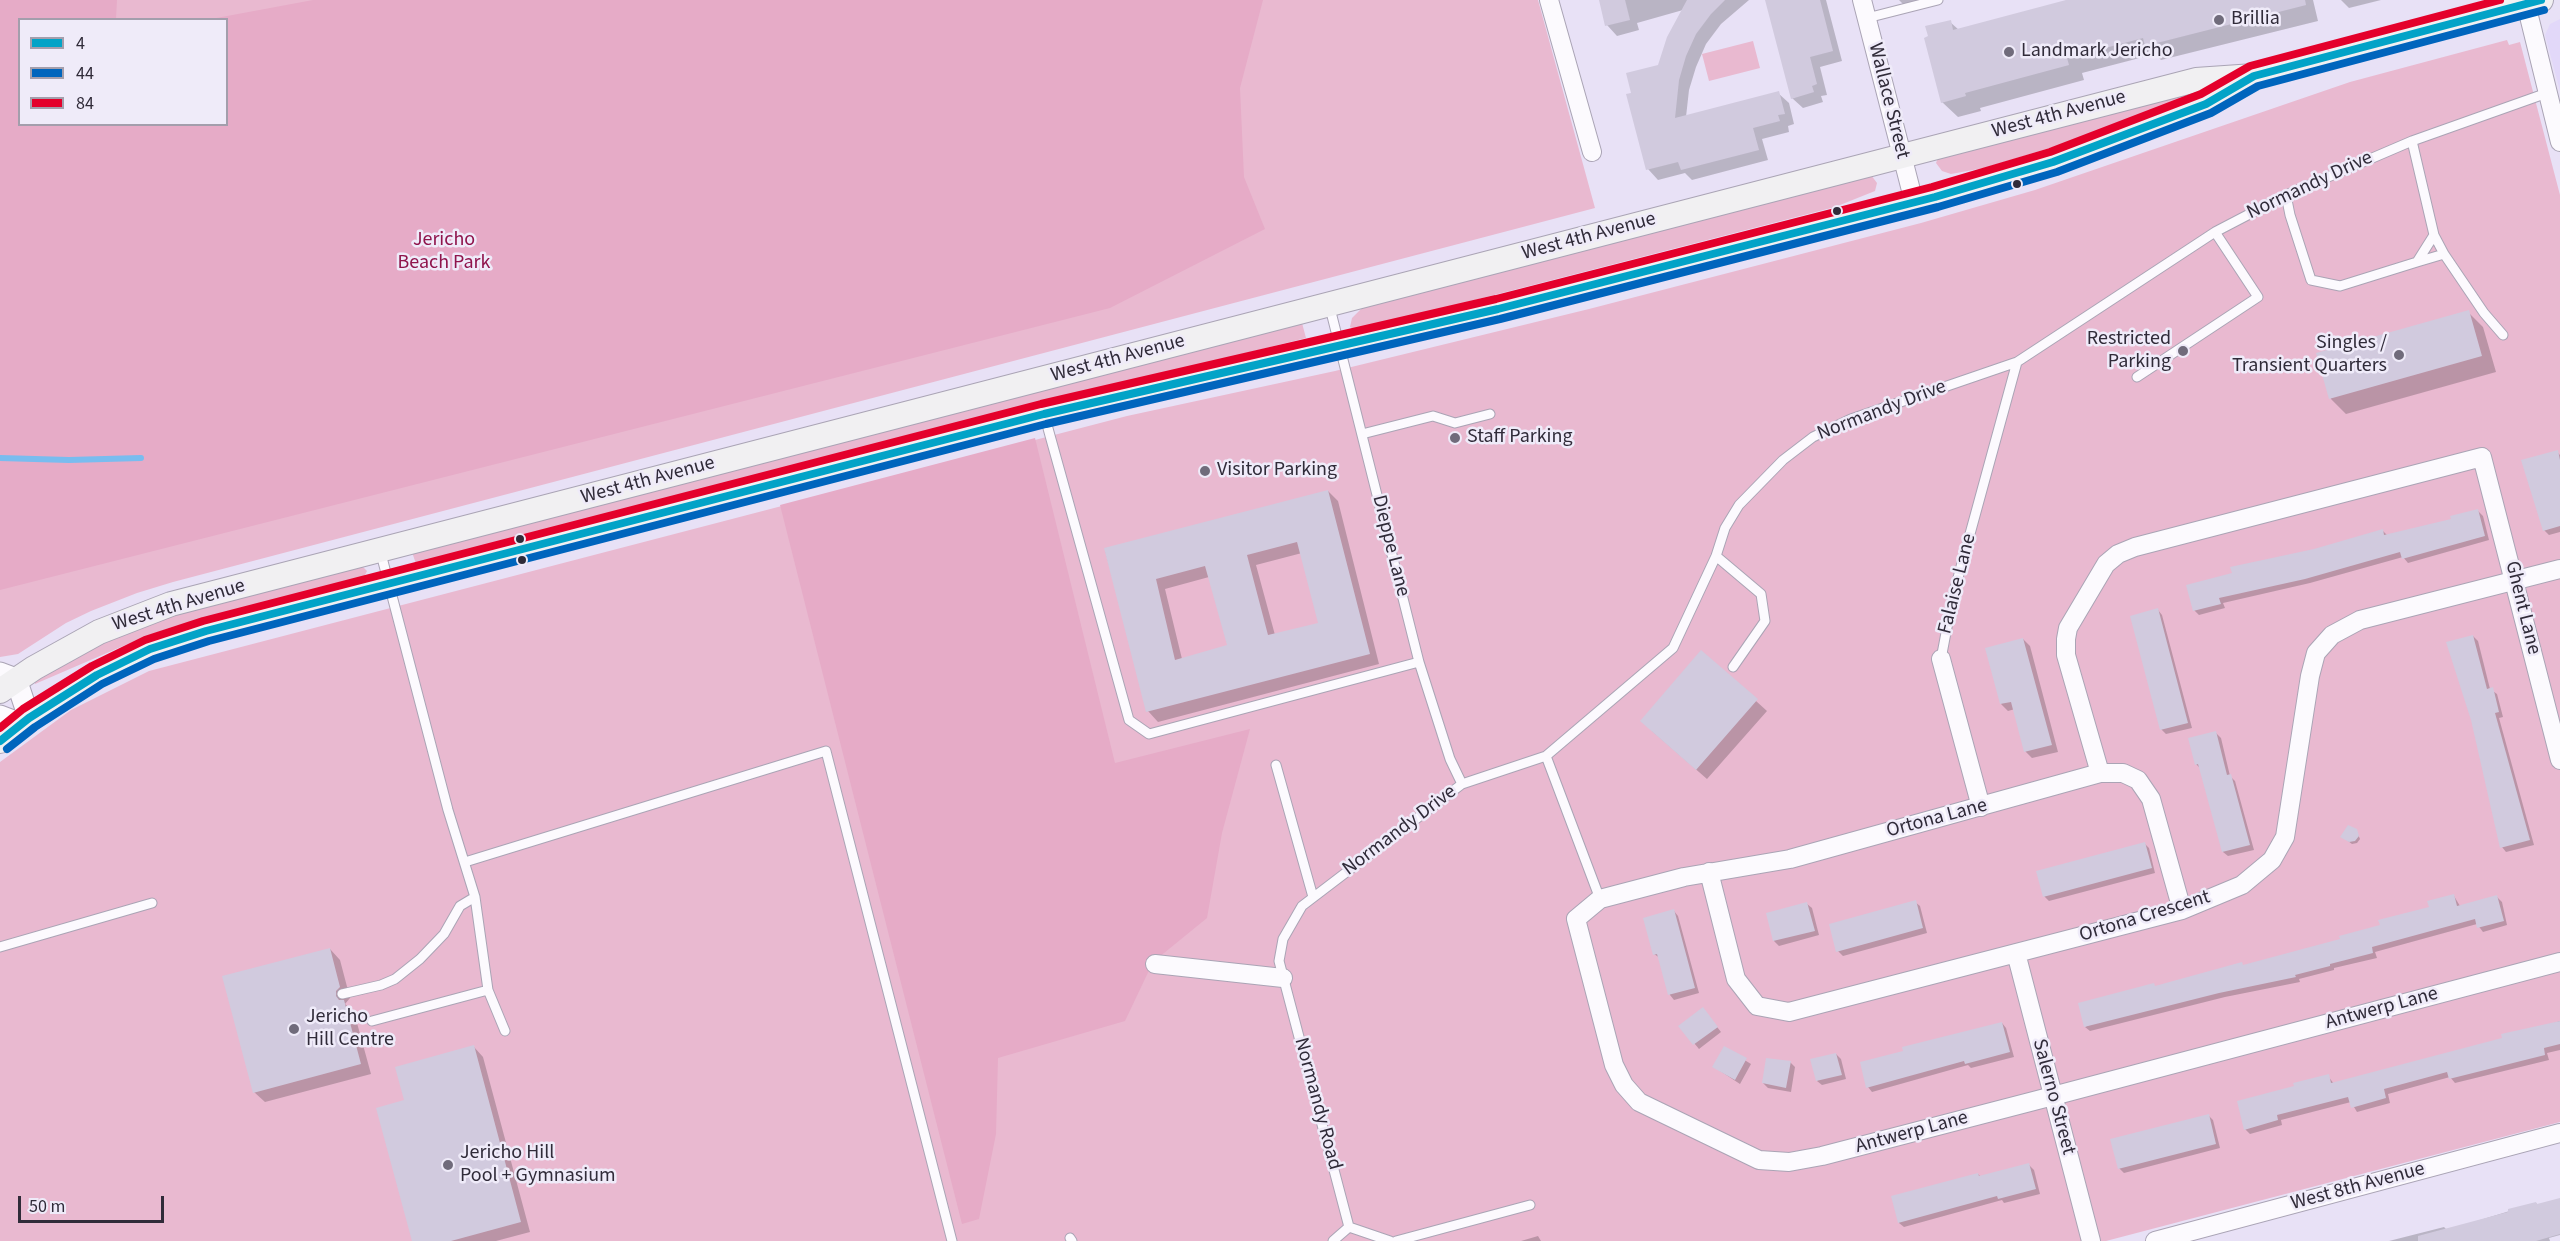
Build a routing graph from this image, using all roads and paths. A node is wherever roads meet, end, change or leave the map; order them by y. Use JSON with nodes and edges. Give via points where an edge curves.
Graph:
{"nodes":[{"id":1,"x":1549,"y":0,"type":"edge"},
{"id":2,"x":1862,"y":0,"type":"edge"},
{"id":3,"x":1938,"y":0,"type":"edge"},
{"id":4,"x":2530,"y":1,"type":"edge"},
{"id":5,"x":1867,"y":18,"type":"junction"},
{"id":6,"x":2254,"y":76,"type":"junction"},
{"id":7,"x":2547,"y":93,"type":"junction"},
{"id":8,"x":2557,"y":121,"type":"edge"},
{"id":9,"x":2412,"y":141,"type":"junction"},
{"id":10,"x":2560,"y":142,"type":"edge"},
{"id":11,"x":1593,"y":152,"type":"dead end"},
{"id":12,"x":1902,"y":156,"type":"junction"},
{"id":13,"x":2286,"y":195,"type":"junction"},
{"id":14,"x":1914,"y":202,"type":"junction"},
{"id":15,"x":2215,"y":232,"type":"junction"},
{"id":16,"x":2434,"y":235,"type":"junction"},
{"id":17,"x":2444,"y":254,"type":"junction"},
{"id":18,"x":2417,"y":262,"type":"junction"},
{"id":19,"x":1329,"y":304,"type":"junction"},
{"id":20,"x":2503,"y":335,"type":"dead end"},
{"id":21,"x":1340,"y":347,"type":"junction"},
{"id":22,"x":2017,"y":362,"type":"junction"},
{"id":23,"x":2137,"y":376,"type":"dead end"},
{"id":24,"x":1044,"y":414,"type":"junction"},
{"id":25,"x":1490,"y":414,"type":"dead end"},
{"id":26,"x":1362,"y":434,"type":"junction"},
{"id":27,"x":380,"y":550,"type":"junction"},
{"id":28,"x":1716,"y":556,"type":"junction"},
{"id":29,"x":2560,"y":569,"type":"edge"},
{"id":30,"x":2515,"y":581,"type":"junction"},
{"id":31,"x":388,"y":584,"type":"junction"},
{"id":32,"x":1941,"y":659,"type":"joint"},
{"id":33,"x":1419,"y":662,"type":"junction"},
{"id":34,"x":1733,"y":667,"type":"dead end"},
{"id":35,"x":5,"y":681,"type":"edge"},
{"id":36,"x":17,"y":719,"type":"edge"},
{"id":37,"x":0,"y":741,"type":"edge"},
{"id":38,"x":1546,"y":756,"type":"junction"},
{"id":39,"x":2560,"y":760,"type":"edge"},
{"id":40,"x":1276,"y":765,"type":"dead end"},
{"id":41,"x":2100,"y":773,"type":"junction"},
{"id":42,"x":1462,"y":784,"type":"junction"},
{"id":43,"x":1981,"y":807,"type":"junction"},
{"id":44,"x":465,"y":862,"type":"junction"},
{"id":45,"x":1709,"y":872,"type":"junction"},
{"id":46,"x":475,"y":897,"type":"junction"},
{"id":47,"x":1313,"y":897,"type":"junction"},
{"id":48,"x":1600,"y":899,"type":"junction"},
{"id":49,"x":152,"y":903,"type":"dead end"},
{"id":50,"x":2182,"y":910,"type":"junction"},
{"id":51,"x":0,"y":947,"type":"edge"},
{"id":52,"x":2016,"y":953,"type":"junction"},
{"id":53,"x":2560,"y":962,"type":"edge"},
{"id":54,"x":1155,"y":964,"type":"dead end"},
{"id":55,"x":1281,"y":969,"type":"junction"},
{"id":56,"x":488,"y":990,"type":"junction"},
{"id":57,"x":342,"y":994,"type":"dead end"},
{"id":58,"x":372,"y":1021,"type":"dead end"},
{"id":59,"x":505,"y":1031,"type":"dead end"},
{"id":60,"x":2053,"y":1096,"type":"junction"},
{"id":61,"x":2560,"y":1133,"type":"edge"},
{"id":62,"x":1530,"y":1205,"type":"dead end"},
{"id":63,"x":1349,"y":1227,"type":"junction"},
{"id":64,"x":952,"y":1241,"type":"edge"},
{"id":65,"x":1333,"y":1241,"type":"edge"},
{"id":66,"x":1390,"y":1241,"type":"edge"},
{"id":67,"x":1396,"y":1241,"type":"edge"},
{"id":68,"x":2091,"y":1241,"type":"edge"},
{"id":69,"x":2155,"y":1241,"type":"edge"}],
"edges":[{"from":1,"to":11,"type":"street"},
{"from":2,"to":5,"type":"street","name":"Wallace Street"},
{"from":3,"to":5,"type":"lane"},
{"from":4,"to":6,"type":"main road","name":"West 4th Avenue"},
{"from":4,"to":7,"type":"street"},
{"from":5,"to":12,"type":"street","name":"Wallace Street"},
{"from":6,"to":12,"type":"main road","name":"West 4th Avenue","via":[[2196,80]]},
{"from":6,"to":14,"type":"main road","name":"West 4th Avenue","via":[[2206,104],[2064,158]]},
{"from":7,"to":8,"type":"street"},
{"from":7,"to":9,"type":"lane","name":"Normandy Drive"},
{"from":8,"to":10,"type":"street"},
{"from":9,"to":13,"type":"lane","name":"Normandy Drive"},
{"from":9,"to":16,"type":"lane"},
{"from":12,"to":14,"type":"street","name":"Wallace Street"},
{"from":12,"to":19,"type":"main road","name":"West 4th Avenue"},
{"from":13,"to":15,"type":"lane","name":"Normandy Drive"},
{"from":13,"to":18,"type":"lane","via":[[2311,280],[2340,286]]},
{"from":14,"to":21,"type":"main road","name":"West 4th Avenue"},
{"from":15,"to":22,"type":"lane","name":"Normandy Drive"},
{"from":15,"to":23,"type":"lane","via":[[2258,297]]},
{"from":16,"to":17,"type":"lane"},
{"from":16,"to":18,"type":"lane"},
{"from":17,"to":18,"type":"lane"},
{"from":17,"to":20,"type":"lane"},
{"from":19,"to":21,"type":"lane","name":"Dieppe Lane"},
{"from":19,"to":27,"type":"main road","name":"West 4th Avenue"},
{"from":21,"to":24,"type":"main road","name":"West 4th Avenue"},
{"from":21,"to":26,"type":"lane","name":"Dieppe Lane"},
{"from":22,"to":28,"type":"lane","name":"Normandy Drive","via":[[1851,419],[1813,437],[1739,505],[1725,528]]},
{"from":22,"to":32,"type":"lane","name":"Falaise Lane","via":[[1953,596]]},
{"from":24,"to":31,"type":"main road","name":"West 4th Avenue"},
{"from":24,"to":33,"type":"lane","via":[[1129,720],[1149,734]]},
{"from":25,"to":26,"type":"lane","via":[[1455,423],[1432,416]]},
{"from":26,"to":33,"type":"lane","name":"Dieppe Lane"},
{"from":27,"to":31,"type":"lane"},
{"from":27,"to":35,"type":"main road","name":"West 4th Avenue","via":[[171,604],[99,632]]},
{"from":28,"to":34,"type":"lane","via":[[1761,594],[1765,621]]},
{"from":28,"to":38,"type":"lane","name":"Normandy Drive","via":[[1673,648]]},
{"from":29,"to":30,"type":"street","name":"Ortona Crescent"},
{"from":30,"to":39,"type":"street","name":"Ghent Lane"},
{"from":30,"to":41,"type":"street","name":"Ghent Lane","via":[[2482,457],[2118,554],[2106,564],[2068,628],[2066,639],[2066,655]]},
{"from":30,"to":50,"type":"street","name":"Ortona Crescent","via":[[2360,620],[2332,635],[2316,653],[2310,676],[2285,837],[2272,860],[2242,885]]},
{"from":31,"to":36,"type":"main road","name":"West 4th Avenue","via":[[150,649]]},
{"from":31,"to":44,"type":"lane"},
{"from":32,"to":43,"type":"street","name":"Falaise Lane"},
{"from":33,"to":42,"type":"lane","name":"Dieppe Lane","via":[[1450,759]]},
{"from":35,"to":36,"type":"street"},
{"from":36,"to":37,"type":"main road","name":"West 4th Avenue"},
{"from":38,"to":42,"type":"lane","name":"Normandy Drive"},
{"from":38,"to":48,"type":"lane"},
{"from":40,"to":47,"type":"lane"},
{"from":41,"to":43,"type":"street","name":"Ortona Lane"},
{"from":41,"to":50,"type":"street","name":"Ortona Lane","via":[[2122,773],[2138,780],[2151,799]]},
{"from":42,"to":47,"type":"lane","name":"Normandy Drive"},
{"from":43,"to":45,"type":"street","name":"Ortona Lane","via":[[1790,859]]},
{"from":44,"to":46,"type":"lane"},
{"from":44,"to":64,"type":"lane","via":[[826,751]]},
{"from":45,"to":48,"type":"street","name":"Ortona Lane"},
{"from":45,"to":52,"type":"street","name":"Ortona Crescent","via":[[1736,979],[1757,1005],[1789,1012]]},
{"from":46,"to":56,"type":"lane"},
{"from":46,"to":57,"type":"lane","via":[[460,906],[444,934],[395,979]]},
{"from":47,"to":55,"type":"lane","name":"Normandy Drive","via":[[1302,906],[1283,939]]},
{"from":48,"to":60,"type":"street","name":"Antwerp Lane","via":[[1576,919],[1614,1065],[1624,1085],[1639,1102],[1759,1160],[1789,1162],[1822,1156]]},
{"from":49,"to":51,"type":"lane"},
{"from":50,"to":52,"type":"street","name":"Ortona Crescent"},
{"from":52,"to":60,"type":"street","name":"Salerno Street"},
{"from":53,"to":60,"type":"street","name":"Antwerp Lane"},
{"from":54,"to":55,"type":"street"},
{"from":55,"to":63,"type":"lane","name":"Normandy Road"},
{"from":56,"to":58,"type":"lane"},
{"from":56,"to":59,"type":"lane"},
{"from":60,"to":68,"type":"street","name":"Salerno Street"},
{"from":61,"to":69,"type":"street","name":"West 8th Avenue"},
{"from":62,"to":67,"type":"lane"},
{"from":63,"to":65,"type":"lane"},
{"from":63,"to":66,"type":"lane"}]}
